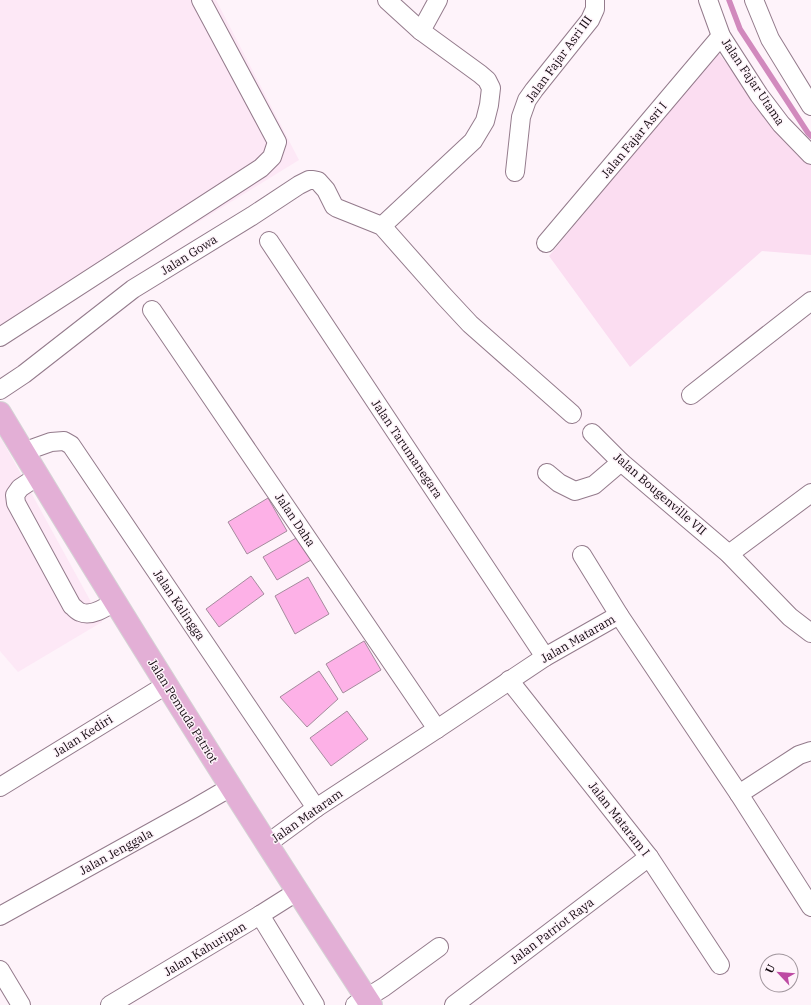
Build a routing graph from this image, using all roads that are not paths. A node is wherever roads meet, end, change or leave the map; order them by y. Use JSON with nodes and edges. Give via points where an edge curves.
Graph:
{"nodes":[{"id":1,"x":201,"y":0,"type":"edge"},
{"id":2,"x":387,"y":0,"type":"edge"},
{"id":3,"x":438,"y":0,"type":"edge"},
{"id":4,"x":595,"y":0,"type":"edge"},
{"id":5,"x":708,"y":0,"type":"edge"},
{"id":6,"x":754,"y":0,"type":"edge"},
{"id":7,"x":421,"y":31,"type":"junction"},
{"id":8,"x":721,"y":36,"type":"junction"},
{"id":9,"x":811,"y":106,"type":"edge"},
{"id":10,"x":811,"y":155,"type":"edge"},
{"id":11,"x":515,"y":172,"type":"dead end"},
{"id":12,"x":382,"y":226,"type":"junction"},
{"id":13,"x":269,"y":241,"type":"dead end"},
{"id":14,"x":546,"y":243,"type":"dead end"},
{"id":15,"x":811,"y":301,"type":"edge"},
{"id":16,"x":152,"y":310,"type":"dead end"},
{"id":17,"x":0,"y":337,"type":"edge"},
{"id":18,"x":0,"y":390,"type":"edge"},
{"id":19,"x":691,"y":395,"type":"dead end"},
{"id":20,"x":0,"y":414,"type":"edge"},
{"id":21,"x":572,"y":414,"type":"dead end"},
{"id":22,"x":592,"y":433,"type":"dead end"},
{"id":23,"x":23,"y":452,"type":"junction"},
{"id":24,"x":621,"y":462,"type":"junction"},
{"id":25,"x":547,"y":473,"type":"dead end"},
{"id":26,"x":38,"y":476,"type":"junction"},
{"id":27,"x":811,"y":493,"type":"edge"},
{"id":28,"x":729,"y":554,"type":"junction"},
{"id":29,"x":582,"y":555,"type":"dead end"},
{"id":30,"x":114,"y":602,"type":"junction"},
{"id":31,"x":619,"y":615,"type":"junction"},
{"id":32,"x":811,"y":633,"type":"edge"},
{"id":33,"x":545,"y":657,"type":"junction"},
{"id":34,"x":509,"y":680,"type":"junction"},
{"id":35,"x":166,"y":685,"type":"junction"},
{"id":36,"x":437,"y":729,"type":"junction"},
{"id":37,"x":811,"y":751,"type":"edge"},
{"id":38,"x":0,"y":787,"type":"edge"},
{"id":39,"x":230,"y":787,"type":"junction"},
{"id":40,"x":739,"y":794,"type":"junction"},
{"id":41,"x":316,"y":808,"type":"junction"},
{"id":42,"x":267,"y":844,"type":"junction"},
{"id":43,"x":649,"y":857,"type":"junction"},
{"id":44,"x":298,"y":891,"type":"junction"},
{"id":45,"x":811,"y":907,"type":"edge"},
{"id":46,"x":260,"y":915,"type":"junction"},
{"id":47,"x":0,"y":916,"type":"edge"},
{"id":48,"x":439,"y":947,"type":"dead end"},
{"id":49,"x":720,"y":965,"type":"dead end"},
{"id":50,"x":0,"y":970,"type":"edge"},
{"id":51,"x":364,"y":1003,"type":"edge"},
{"id":52,"x":21,"y":1005,"type":"edge"},
{"id":53,"x":110,"y":1005,"type":"edge"},
{"id":54,"x":315,"y":1005,"type":"edge"},
{"id":55,"x":454,"y":1005,"type":"edge"}],
"edges":[{"from":1,"to":17,"type":"street","via":[[277,142],[272,157],[261,168]]},
{"from":2,"to":7,"type":"street"},
{"from":3,"to":7,"type":"street"},
{"from":4,"to":11,"type":"street","name":"Jalan Fajar Asri III","via":[[595,9],[590,20],[528,100],[521,117]]},
{"from":5,"to":8,"type":"street","name":"Jalan Fajar Utama"},
{"from":6,"to":9,"type":"street","via":[[770,39]]},
{"from":7,"to":12,"type":"street","via":[[487,80],[491,88],[489,105],[485,121],[473,141]]},
{"from":8,"to":10,"type":"street","name":"Jalan Fajar Utama","via":[[759,95],[781,124]]},
{"from":8,"to":14,"type":"street","name":"Jalan Fajar Asri I"},
{"from":12,"to":18,"type":"street","name":"Jalan Gowa","via":[[337,208],[321,183],[309,180],[133,289]]},
{"from":12,"to":21,"type":"street","via":[[470,324]]},
{"from":13,"to":33,"type":"street","name":"Jalan Tarumanegara"},
{"from":15,"to":19,"type":"street"},
{"from":16,"to":36,"type":"street","name":"Jalan Daha"},
{"from":20,"to":23,"type":"main road","name":"Jalan Pemuda Patriot"},
{"from":22,"to":24,"type":"street","name":"Jalan Bougenville VII"},
{"from":23,"to":26,"type":"main road","name":"Jalan Pemuda Patriot"},
{"from":23,"to":41,"type":"street","name":"Jalan Kalingga","via":[[51,442],[64,441],[71,445]]},
{"from":24,"to":25,"type":"street","via":[[594,486],[575,491]]},
{"from":24,"to":28,"type":"street","name":"Jalan Bougenville VII"},
{"from":26,"to":30,"type":"main road","name":"Jalan Pemuda Patriot"},
{"from":26,"to":30,"type":"street","via":[[20,488],[15,495],[16,503],[72,606],[80,612],[89,614]]},
{"from":27,"to":28,"type":"street"},
{"from":28,"to":32,"type":"street","name":"Jalan Bougenville VII","via":[[790,618]]},
{"from":29,"to":31,"type":"street"},
{"from":30,"to":35,"type":"main road","name":"Jalan Pemuda Patriot"},
{"from":31,"to":33,"type":"street","name":"Jalan Mataram"},
{"from":31,"to":40,"type":"street","name":"Jalan Mataram"},
{"from":33,"to":34,"type":"street","name":"Jalan Mataram"},
{"from":34,"to":36,"type":"street","name":"Jalan Mataram"},
{"from":34,"to":43,"type":"street","name":"Jalan Mataram I"},
{"from":35,"to":38,"type":"street","name":"Jalan Kediri"},
{"from":35,"to":39,"type":"main road","name":"Jalan Pemuda Patriot"},
{"from":36,"to":41,"type":"street","name":"Jalan Mataram"},
{"from":37,"to":40,"type":"street","via":[[799,755]]},
{"from":39,"to":42,"type":"main road","name":"Jalan Pemuda Patriot"},
{"from":39,"to":47,"type":"street","name":"Jalan Jenggala"},
{"from":40,"to":45,"type":"street","name":"Jalan Mataram"},
{"from":41,"to":42,"type":"street","name":"Jalan Mataram"},
{"from":42,"to":44,"type":"main road","name":"Jalan Pemuda Patriot"},
{"from":43,"to":49,"type":"street","name":"Jalan Mataram I"},
{"from":43,"to":55,"type":"street","name":"Jalan Patriot Raya"},
{"from":44,"to":46,"type":"street","name":"Jalan Kahuripan"},
{"from":44,"to":51,"type":"main road","name":"Jalan Pemuda Patriot"},
{"from":46,"to":53,"type":"street","name":"Jalan Kahuripan"},
{"from":46,"to":54,"type":"street"},
{"from":48,"to":51,"type":"street"},
{"from":50,"to":52,"type":"street"}]}
